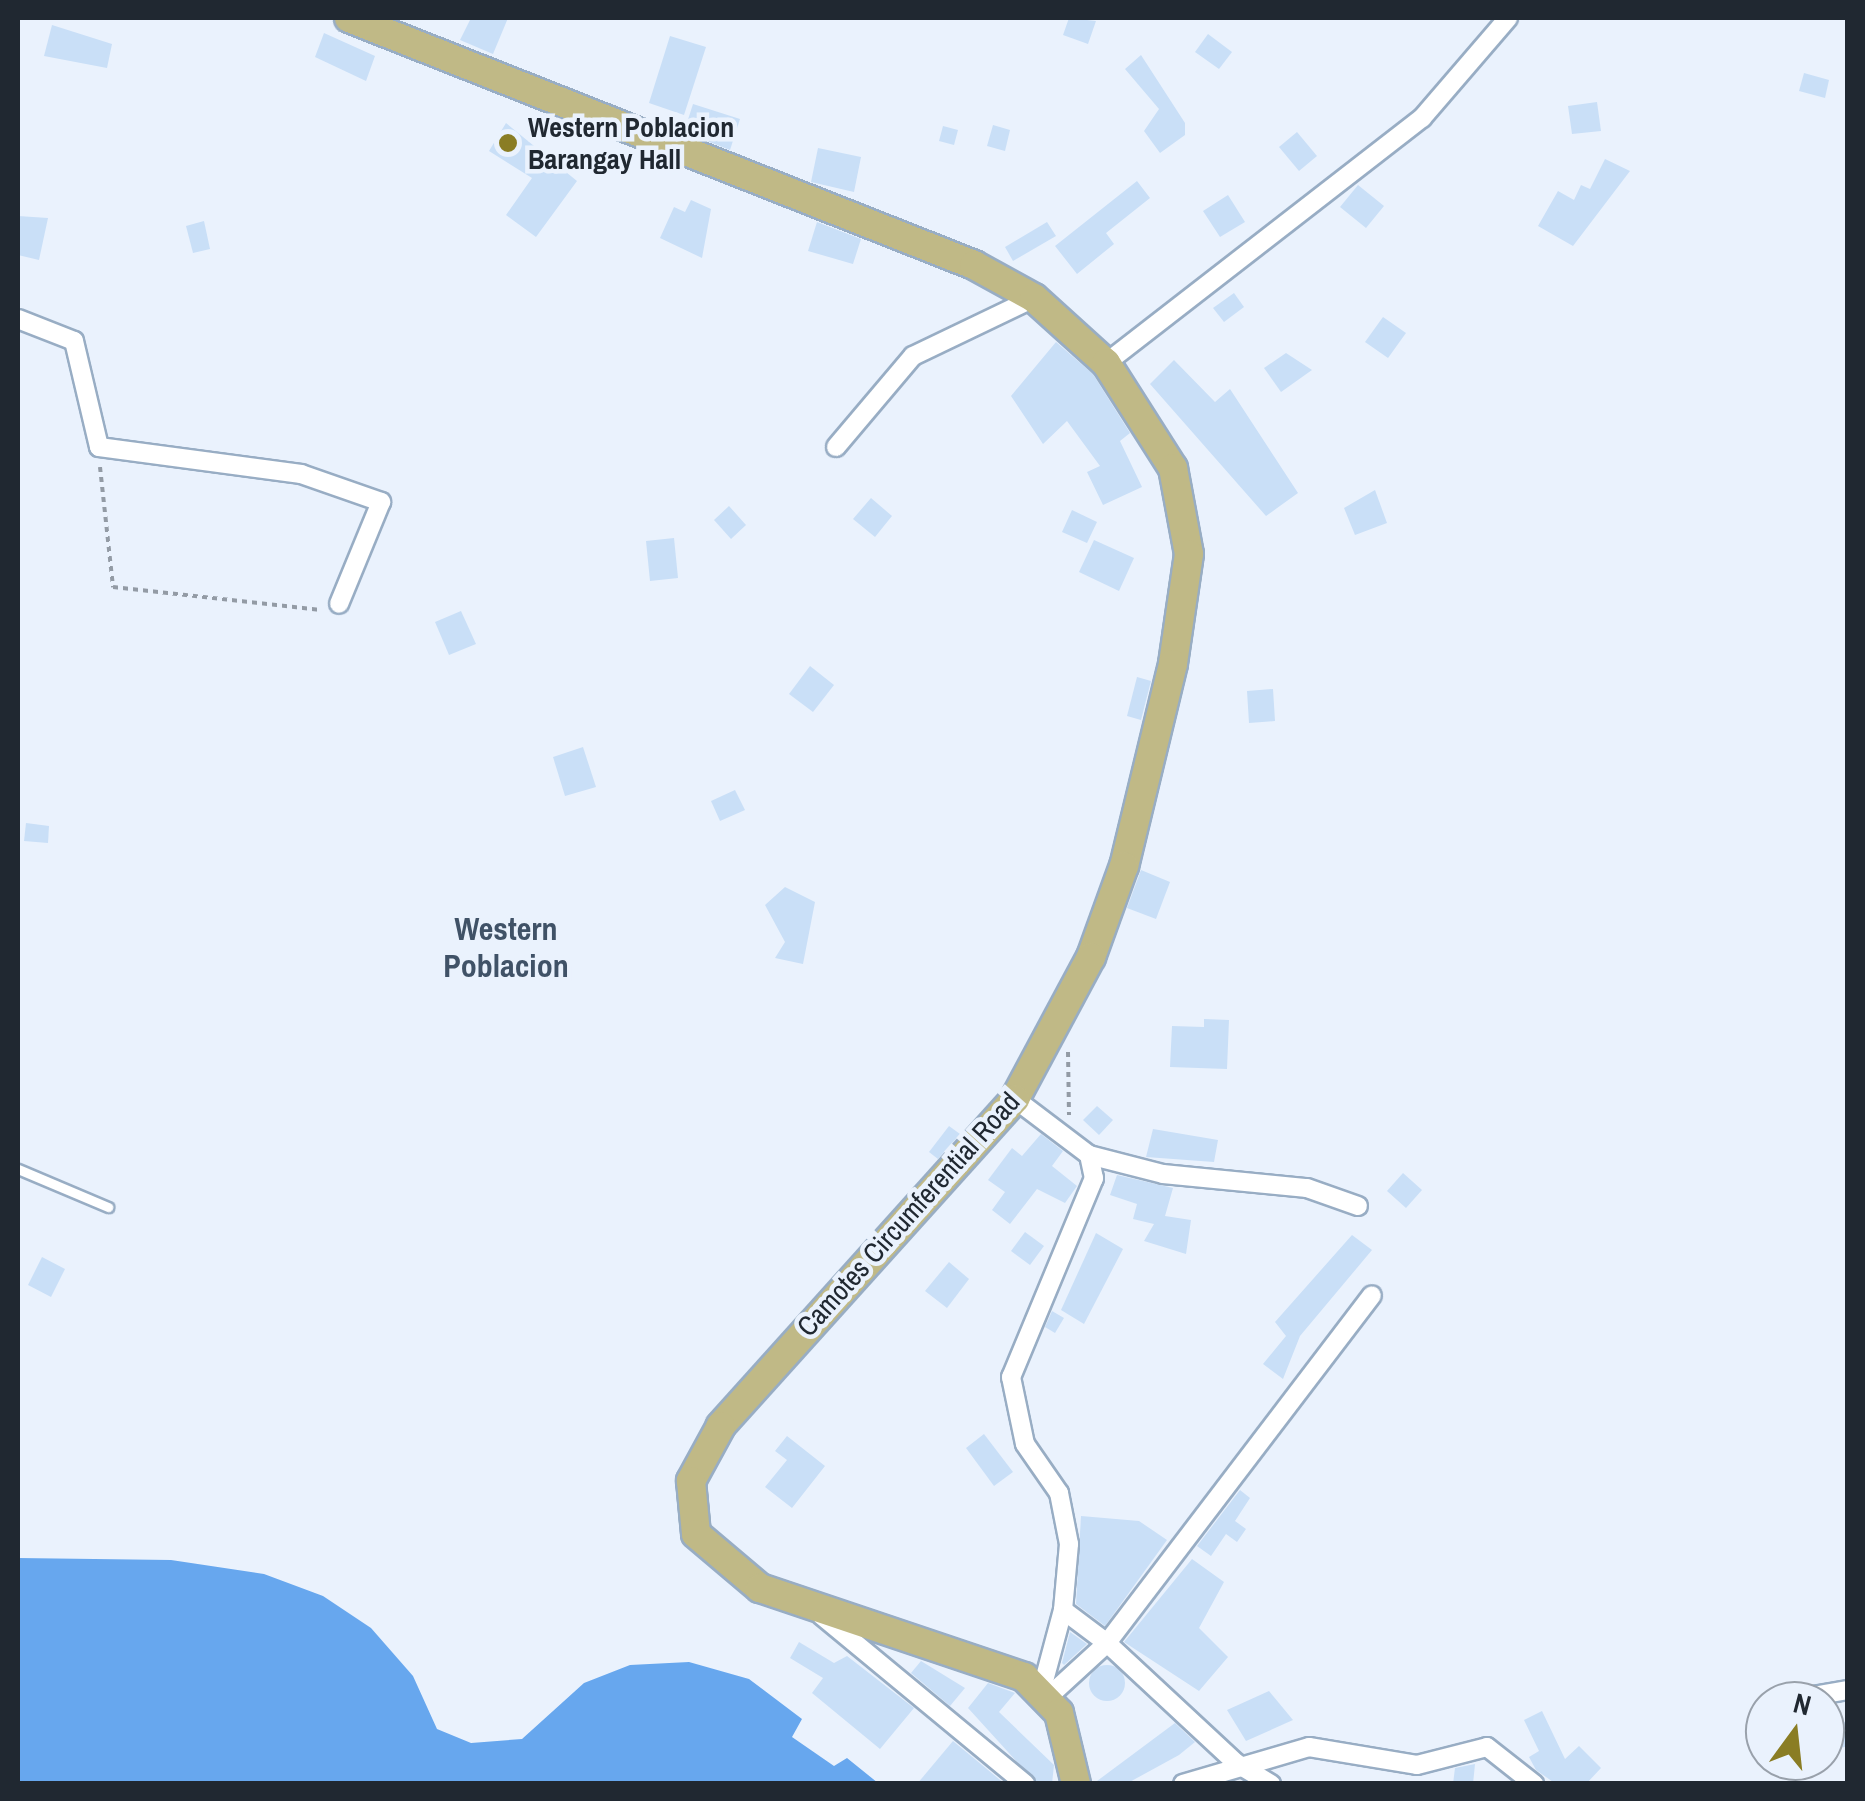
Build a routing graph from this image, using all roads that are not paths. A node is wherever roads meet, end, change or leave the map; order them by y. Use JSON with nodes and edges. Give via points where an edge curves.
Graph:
{"nodes":[{"id":1,"x":348,"y":18,"type":"edge"},
{"id":2,"x":1508,"y":18,"type":"edge"},
{"id":3,"x":1034,"y":298,"type":"junction"},
{"id":4,"x":18,"y":319,"type":"edge"},
{"id":5,"x":1106,"y":362,"type":"junction"},
{"id":6,"x":836,"y":447,"type":"dead end"},
{"id":7,"x":339,"y":604,"type":"road end"},
{"id":8,"x":1015,"y":1098,"type":"junction"},
{"id":9,"x":1089,"y":1155,"type":"junction"},
{"id":10,"x":18,"y":1170,"type":"edge"},
{"id":11,"x":1358,"y":1206,"type":"dead end"},
{"id":12,"x":108,"y":1207,"type":"dead end"},
{"id":13,"x":1372,"y":1295,"type":"dead end"},
{"id":14,"x":812,"y":1608,"type":"junction"},
{"id":15,"x":1063,"y":1610,"type":"junction"},
{"id":16,"x":1108,"y":1644,"type":"junction"},
{"id":17,"x":1044,"y":1695,"type":"junction"},
{"id":18,"x":1236,"y":1763,"type":"junction"},
{"id":19,"x":1025,"y":1784,"type":"edge"},
{"id":20,"x":1076,"y":1784,"type":"edge"},
{"id":21,"x":1183,"y":1784,"type":"edge"},
{"id":22,"x":1271,"y":1784,"type":"edge"},
{"id":23,"x":1534,"y":1784,"type":"edge"}],
"edges":[{"from":1,"to":3,"type":"main road","name":"Camotes Circumferential Road","via":[[955,258]]},
{"from":2,"to":5,"type":"street","via":[[1422,118]]},
{"from":3,"to":5,"type":"main road","name":"Camotes Circumferential Road"},
{"from":3,"to":6,"type":"street","via":[[913,356]]},
{"from":4,"to":7,"type":"street","via":[[74,341],[99,447],[301,474],[380,502]]},
{"from":5,"to":8,"type":"main road","name":"Camotes Circumferential Road","via":[[1173,468],[1190,554],[1124,866],[1091,957]]},
{"from":8,"to":9,"type":"street"},
{"from":8,"to":14,"type":"main road","name":"Camotes Circumferential Road","via":[[830,1298],[699,1458],[692,1508],[707,1550],[760,1588]]},
{"from":9,"to":11,"type":"street","via":[[1163,1174],[1308,1188]]},
{"from":9,"to":15,"type":"street","via":[[1094,1178],[1012,1377],[1025,1444],[1059,1493],[1070,1544]]},
{"from":10,"to":12,"type":"lane"},
{"from":13,"to":16,"type":"street"},
{"from":14,"to":17,"type":"main road","name":"Camotes Circumferential Road","via":[[998,1664]]},
{"from":14,"to":19,"type":"street"},
{"from":15,"to":16,"type":"street"},
{"from":15,"to":17,"type":"street"},
{"from":16,"to":17,"type":"street"},
{"from":16,"to":18,"type":"street"},
{"from":17,"to":20,"type":"main road","via":[[1066,1732]]},
{"from":18,"to":21,"type":"street"},
{"from":18,"to":22,"type":"street"},
{"from":18,"to":23,"type":"street","via":[[1309,1747],[1417,1765],[1487,1747]]}]}
